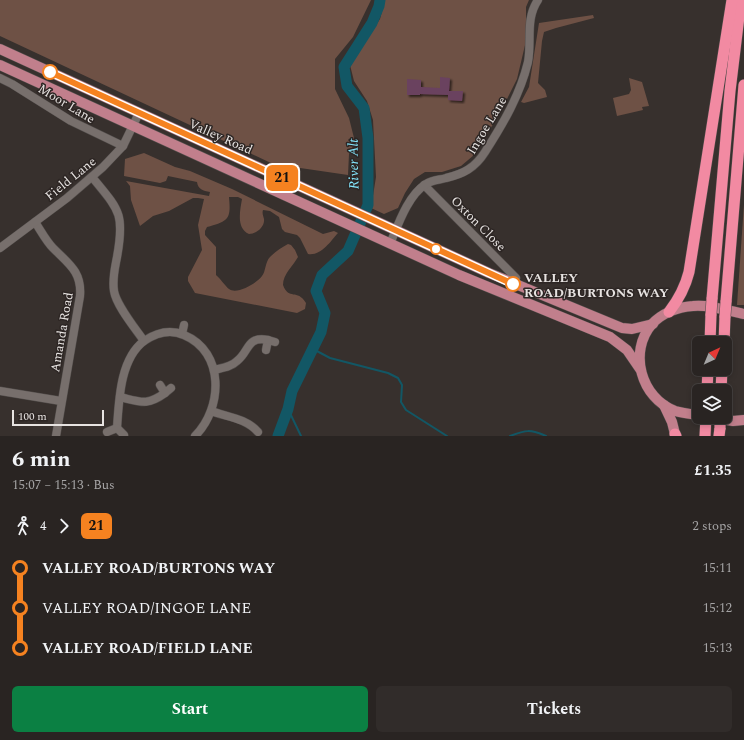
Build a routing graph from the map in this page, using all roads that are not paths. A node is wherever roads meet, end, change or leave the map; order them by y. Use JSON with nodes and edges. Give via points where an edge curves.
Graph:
{"nodes":[{"id":1,"x":538,"y":0,"type":"edge"},
{"id":2,"x":732,"y":0,"type":"edge"},
{"id":3,"x":741,"y":0,"type":"edge"},
{"id":4,"x":0,"y":49,"type":"edge"},
{"id":5,"x":0,"y":65,"type":"edge"},
{"id":6,"x":0,"y":78,"type":"edge"},
{"id":7,"x":744,"y":85,"type":"edge"},
{"id":8,"x":139,"y":113,"type":"junction"},
{"id":9,"x":134,"y":126,"type":"junction"},
{"id":10,"x":123,"y":146,"type":"junction"},
{"id":11,"x":92,"y":177,"type":"junction"},
{"id":12,"x":424,"y":185,"type":"junction"},
{"id":13,"x":35,"y":222,"type":"junction"},
{"id":14,"x":396,"y":230,"type":"junction"},
{"id":15,"x":390,"y":244,"type":"junction"},
{"id":16,"x":0,"y":248,"type":"edge"},
{"id":17,"x":516,"y":278,"type":"dead end"},
{"id":18,"x":669,"y":312,"type":"junction"},
{"id":19,"x":744,"y":314,"type":"edge"},
{"id":20,"x":653,"y":324,"type":"junction"},
{"id":21,"x":184,"y":325,"type":"dead end"},
{"id":22,"x":182,"y":334,"type":"junction"},
{"id":23,"x":710,"y":336,"type":"edge"},
{"id":24,"x":724,"y":336,"type":"edge"},
{"id":25,"x":144,"y":341,"type":"junction"},
{"id":26,"x":266,"y":350,"type":"dead end"},
{"id":27,"x":640,"y":369,"type":"junction"},
{"id":28,"x":214,"y":370,"type":"junction"},
{"id":29,"x":160,"y":384,"type":"dead end"},
{"id":30,"x":0,"y":392,"type":"edge"},
{"id":31,"x":120,"y":397,"type":"junction"},
{"id":32,"x":61,"y":401,"type":"junction"},
{"id":33,"x":664,"y":404,"type":"junction"},
{"id":34,"x":211,"y":411,"type":"junction"},
{"id":35,"x":692,"y":414,"type":"edge"},
{"id":36,"x":744,"y":420,"type":"edge"},
{"id":37,"x":732,"y":421,"type":"edge"},
{"id":38,"x":117,"y":428,"type":"junction"},
{"id":39,"x":107,"y":432,"type":"dead end"},
{"id":40,"x":258,"y":432,"type":"dead end"},
{"id":41,"x":124,"y":435,"type":"dead end"},
{"id":42,"x":676,"y":435,"type":"edge"},
{"id":43,"x":56,"y":436,"type":"edge"},
{"id":44,"x":195,"y":436,"type":"edge"}],
"edges":[{"from":1,"to":12,"type":"street","name":"Ingoe Lane","via":[[532,10],[528,61],[519,92],[485,153],[470,170]]},
{"from":2,"to":18,"type":"highway","via":[[689,272],[679,298]]},
{"from":3,"to":23,"type":"highway","bridge":true,"via":[[730,91]]},
{"from":4,"to":8,"type":"main road","name":"Valley Road"},
{"from":5,"to":9,"type":"main road","name":"Valley Road"},
{"from":6,"to":10,"type":"street","name":"Moor Lane","via":[[71,121]]},
{"from":7,"to":24,"type":"highway","bridge":true},
{"from":8,"to":9,"type":"street","name":"Field Lane"},
{"from":8,"to":14,"type":"main road","name":"Valley Road"},
{"from":9,"to":10,"type":"street","name":"Field Lane"},
{"from":9,"to":15,"type":"main road","name":"Valley Road"},
{"from":10,"to":11,"type":"street","name":"Field Lane"},
{"from":11,"to":13,"type":"street","name":"Field Lane"},
{"from":11,"to":25,"type":"street","via":[[118,213],[121,234],[113,278],[114,291],[120,306]]},
{"from":12,"to":14,"type":"street","name":"Ingoe Lane","via":[[409,202]]},
{"from":12,"to":17,"type":"street","name":"Oxton Close"},
{"from":13,"to":16,"type":"street","name":"Field Lane"},
{"from":13,"to":32,"type":"street","name":"Amanda Road","via":[[50,244],[74,270],[80,284]]},
{"from":14,"to":15,"type":"street","name":"Ingoe Lane"},
{"from":14,"to":20,"type":"main road","name":"Valley Road","via":[[513,284],[622,328],[632,329]]},
{"from":15,"to":27,"type":"main road","name":"Valley Road","via":[[509,297],[610,337],[627,350]]},
{"from":18,"to":19,"type":"main road","via":[[694,305]]},
{"from":18,"to":20,"type":"main road"},
{"from":20,"to":27,"type":"main road","via":[[643,341]]},
{"from":21,"to":22,"type":"street"},
{"from":22,"to":25,"type":"street","via":[[162,332]]},
{"from":22,"to":28,"type":"street","via":[[201,346]]},
{"from":25,"to":31,"type":"street","via":[[127,362]]},
{"from":26,"to":28,"type":"street","via":[[271,341],[253,341],[236,362]]},
{"from":27,"to":33,"type":"main road","via":[[646,386]]},
{"from":28,"to":34,"type":"street","via":[[216,392]]},
{"from":29,"to":31,"type":"street","via":[[168,390],[154,400],[146,402]]},
{"from":30,"to":32,"type":"street"},
{"from":31,"to":38,"type":"street"},
{"from":32,"to":43,"type":"street","name":"Amanda Road"},
{"from":33,"to":35,"type":"main road","via":[[675,410]]},
{"from":33,"to":42,"type":"main road"},
{"from":34,"to":40,"type":"street","via":[[240,419],[252,425]]},
{"from":34,"to":44,"type":"street"},
{"from":36,"to":37,"type":"main road"},
{"from":38,"to":39,"type":"street"},
{"from":38,"to":41,"type":"street"}]}
